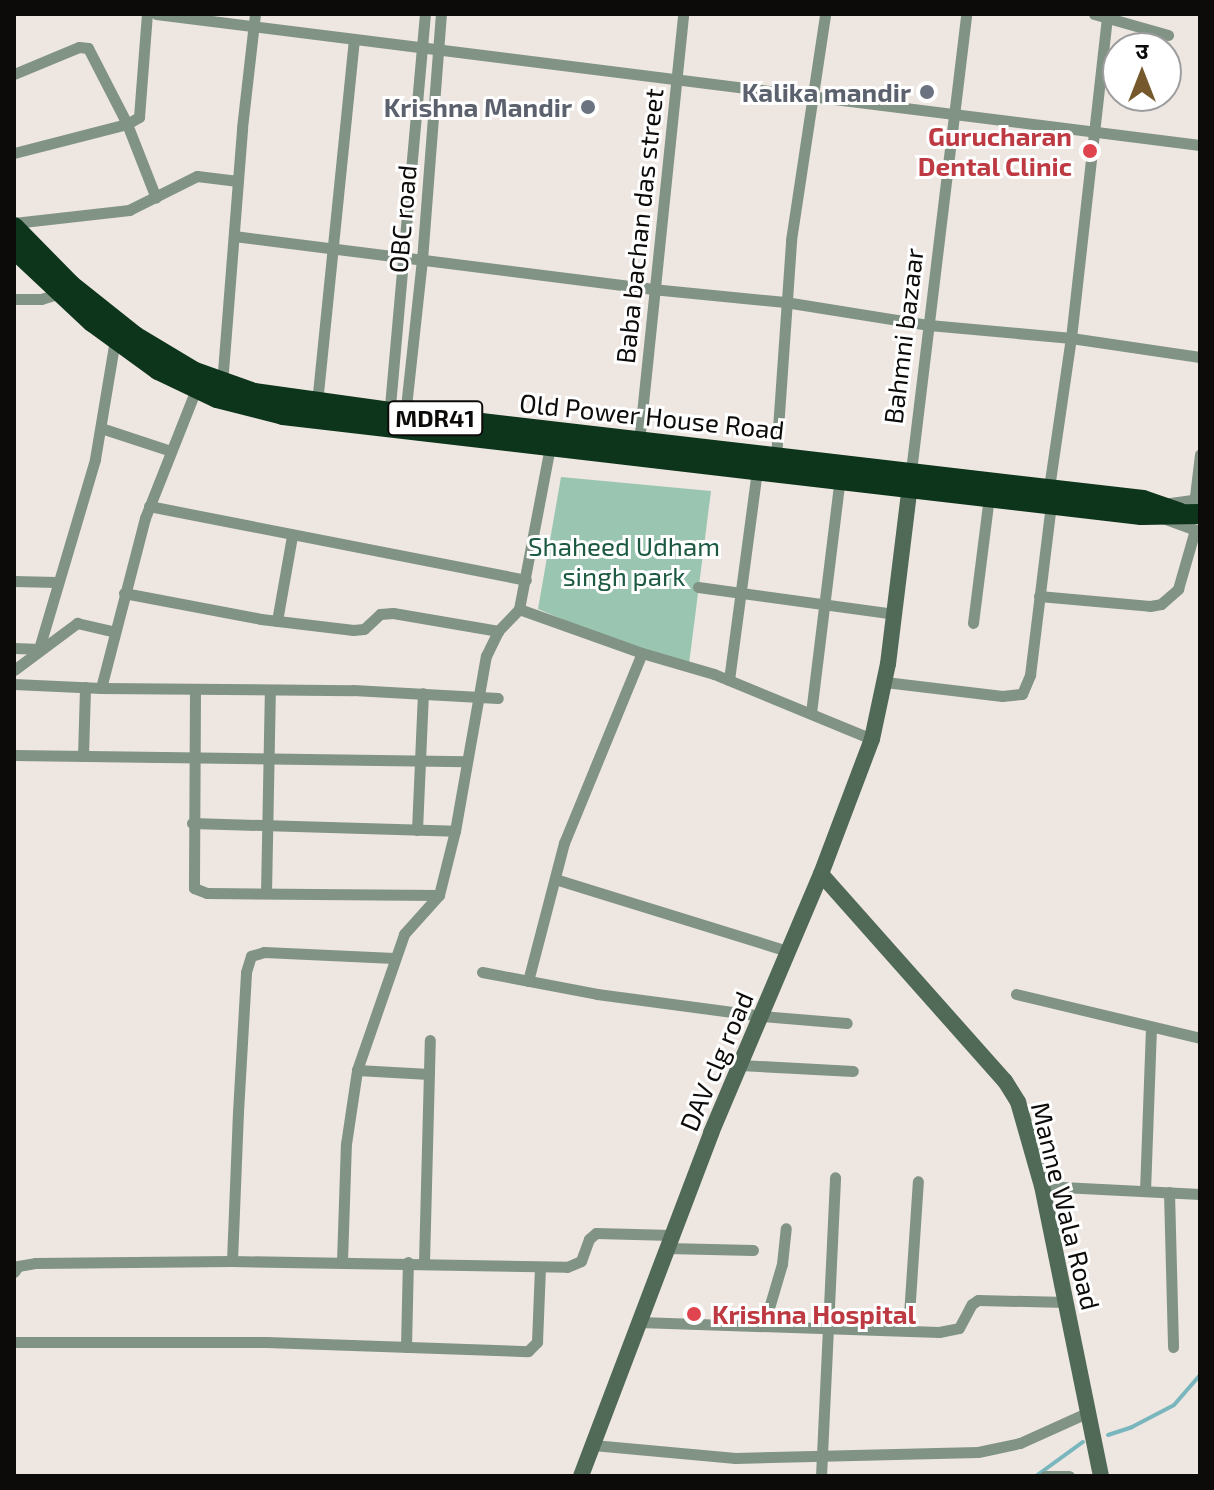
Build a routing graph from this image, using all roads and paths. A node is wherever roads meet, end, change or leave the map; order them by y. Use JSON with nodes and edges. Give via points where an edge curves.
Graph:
{"nodes":[{"id":1,"x":147,"y":14,"type":"edge"},
{"id":2,"x":156,"y":14,"type":"edge"},
{"id":3,"x":425,"y":14,"type":"edge"},
{"id":4,"x":441,"y":14,"type":"edge"},
{"id":5,"x":683,"y":14,"type":"edge"},
{"id":6,"x":825,"y":14,"type":"edge"},
{"id":7,"x":966,"y":14,"type":"edge"},
{"id":8,"x":1094,"y":14,"type":"edge"},
{"id":9,"x":1107,"y":19,"type":"junction"},
{"id":10,"x":254,"y":20,"type":"edge"},
{"id":11,"x":1157,"y":32,"type":"edge"},
{"id":12,"x":354,"y":40,"type":"junction"},
{"id":13,"x":422,"y":47,"type":"junction"},
{"id":14,"x":438,"y":49,"type":"junction"},
{"id":15,"x":14,"y":74,"type":"edge"},
{"id":16,"x":676,"y":77,"type":"junction"},
{"id":17,"x":813,"y":97,"type":"junction"},
{"id":18,"x":954,"y":115,"type":"junction"},
{"id":19,"x":127,"y":124,"type":"junction"},
{"id":20,"x":1095,"y":130,"type":"junction"},
{"id":21,"x":1200,"y":145,"type":"edge"},
{"id":22,"x":14,"y":153,"type":"edge"},
{"id":23,"x":238,"y":181,"type":"junction"},
{"id":24,"x":156,"y":198,"type":"junction"},
{"id":25,"x":14,"y":225,"type":"edge"},
{"id":26,"x":234,"y":236,"type":"junction"},
{"id":27,"x":333,"y":248,"type":"junction"},
{"id":28,"x":14,"y":249,"type":"edge"},
{"id":29,"x":404,"y":257,"type":"junction"},
{"id":30,"x":422,"y":260,"type":"junction"},
{"id":31,"x":652,"y":289,"type":"junction"},
{"id":32,"x":65,"y":290,"type":"junction"},
{"id":33,"x":14,"y":299,"type":"edge"},
{"id":34,"x":785,"y":302,"type":"junction"},
{"id":35,"x":929,"y":325,"type":"junction"},
{"id":36,"x":1071,"y":338,"type":"junction"},
{"id":37,"x":115,"y":340,"type":"junction"},
{"id":38,"x":1200,"y":357,"type":"edge"},
{"id":39,"x":222,"y":384,"type":"junction"},
{"id":40,"x":196,"y":389,"type":"junction"},
{"id":41,"x":317,"y":403,"type":"junction"},
{"id":42,"x":397,"y":420,"type":"junction"},
{"id":43,"x":101,"y":428,"type":"junction"},
{"id":44,"x":639,"y":442,"type":"junction"},
{"id":45,"x":550,"y":446,"type":"junction"},
{"id":46,"x":171,"y":451,"type":"junction"},
{"id":47,"x":1200,"y":454,"type":"edge"},
{"id":48,"x":776,"y":457,"type":"junction"},
{"id":49,"x":757,"y":469,"type":"junction"},
{"id":50,"x":840,"y":478,"type":"junction"},
{"id":51,"x":911,"y":479,"type":"junction"},
{"id":52,"x":1050,"y":496,"type":"junction"},
{"id":53,"x":989,"y":497,"type":"junction"},
{"id":54,"x":149,"y":506,"type":"junction"},
{"id":55,"x":1189,"y":513,"type":"edge"},
{"id":56,"x":292,"y":536,"type":"junction"},
{"id":57,"x":526,"y":580,"type":"junction"},
{"id":58,"x":14,"y":581,"type":"edge"},
{"id":59,"x":56,"y":582,"type":"junction"},
{"id":60,"x":698,"y":587,"type":"dead end"},
{"id":61,"x":740,"y":592,"type":"junction"},
{"id":62,"x":124,"y":593,"type":"junction"},
{"id":63,"x":1039,"y":596,"type":"junction"},
{"id":64,"x":824,"y":604,"type":"junction"},
{"id":65,"x":519,"y":609,"type":"junction"},
{"id":66,"x":894,"y":614,"type":"junction"},
{"id":67,"x":277,"y":621,"type":"junction"},
{"id":68,"x":973,"y":623,"type":"dead end"},
{"id":69,"x":113,"y":631,"type":"junction"},
{"id":70,"x":498,"y":631,"type":"junction"},
{"id":71,"x":14,"y":648,"type":"edge"},
{"id":72,"x":39,"y":650,"type":"junction"},
{"id":73,"x":642,"y":653,"type":"junction"},
{"id":74,"x":888,"y":664,"type":"joint"},
{"id":75,"x":14,"y":670,"type":"edge"},
{"id":76,"x":729,"y":680,"type":"junction"},
{"id":77,"x":885,"y":682,"type":"junction"},
{"id":78,"x":14,"y":684,"type":"edge"},
{"id":79,"x":85,"y":687,"type":"junction"},
{"id":80,"x":101,"y":688,"type":"junction"},
{"id":81,"x":195,"y":690,"type":"junction"},
{"id":82,"x":270,"y":690,"type":"junction"},
{"id":83,"x":423,"y":693,"type":"junction"},
{"id":84,"x":477,"y":695,"type":"junction"},
{"id":85,"x":498,"y":698,"type":"dead end"},
{"id":86,"x":811,"y":713,"type":"junction"},
{"id":87,"x":872,"y":739,"type":"junction"},
{"id":88,"x":14,"y":755,"type":"edge"},
{"id":89,"x":83,"y":756,"type":"junction"},
{"id":90,"x":193,"y":757,"type":"junction"},
{"id":91,"x":267,"y":758,"type":"junction"},
{"id":92,"x":421,"y":760,"type":"junction"},
{"id":93,"x":467,"y":761,"type":"junction"},
{"id":94,"x":192,"y":823,"type":"junction"},
{"id":95,"x":267,"y":825,"type":"junction"},
{"id":96,"x":417,"y":830,"type":"junction"},
{"id":97,"x":455,"y":831,"type":"junction"},
{"id":98,"x":821,"y":874,"type":"junction"},
{"id":99,"x":555,"y":879,"type":"junction"},
{"id":100,"x":266,"y":893,"type":"junction"},
{"id":101,"x":439,"y":895,"type":"junction"},
{"id":102,"x":788,"y":951,"type":"junction"},
{"id":103,"x":394,"y":958,"type":"junction"},
{"id":104,"x":482,"y":972,"type":"dead end"},
{"id":105,"x":528,"y":981,"type":"junction"},
{"id":106,"x":1016,"y":994,"type":"dead end"},
{"id":107,"x":761,"y":1016,"type":"junction"},
{"id":108,"x":847,"y":1023,"type":"dead end"},
{"id":109,"x":1151,"y":1027,"type":"junction"},
{"id":110,"x":1200,"y":1038,"type":"edge"},
{"id":111,"x":430,"y":1040,"type":"dead end"},
{"id":112,"x":740,"y":1065,"type":"junction"},
{"id":113,"x":357,"y":1070,"type":"junction"},
{"id":114,"x":853,"y":1071,"type":"dead end"},
{"id":115,"x":429,"y":1074,"type":"junction"},
{"id":116,"x":835,"y":1177,"type":"dead end"},
{"id":117,"x":918,"y":1181,"type":"dead end"},
{"id":118,"x":1042,"y":1186,"type":"junction"},
{"id":119,"x":1145,"y":1191,"type":"junction"},
{"id":120,"x":1169,"y":1192,"type":"junction"},
{"id":121,"x":1200,"y":1194,"type":"edge"},
{"id":122,"x":786,"y":1228,"type":"dead end"},
{"id":123,"x":670,"y":1241,"type":"junction"},
{"id":124,"x":753,"y":1250,"type":"dead end"},
{"id":125,"x":232,"y":1261,"type":"junction"},
{"id":126,"x":342,"y":1262,"type":"junction"},
{"id":127,"x":408,"y":1262,"type":"junction"},
{"id":128,"x":424,"y":1262,"type":"junction"},
{"id":129,"x":540,"y":1267,"type":"junction"},
{"id":130,"x":14,"y":1272,"type":"edge"},
{"id":131,"x":1066,"y":1302,"type":"junction"},
{"id":132,"x":639,"y":1322,"type":"junction"},
{"id":133,"x":764,"y":1325,"type":"junction"},
{"id":134,"x":826,"y":1327,"type":"junction"},
{"id":135,"x":908,"y":1330,"type":"junction"},
{"id":136,"x":14,"y":1342,"type":"edge"},
{"id":137,"x":406,"y":1347,"type":"junction"},
{"id":138,"x":1173,"y":1347,"type":"dead end"},
{"id":139,"x":1089,"y":1417,"type":"junction"},
{"id":140,"x":593,"y":1445,"type":"junction"},
{"id":141,"x":823,"y":1455,"type":"junction"},
{"id":142,"x":1100,"y":1475,"type":"edge"},
{"id":143,"x":581,"y":1476,"type":"edge"},
{"id":144,"x":821,"y":1476,"type":"edge"},
{"id":145,"x":1045,"y":1476,"type":"edge"},
{"id":146,"x":1069,"y":1476,"type":"edge"}],
"edges":[{"from":1,"to":19,"type":"street","via":[[141,111]]},
{"from":2,"to":10,"type":"street"},
{"from":3,"to":13,"type":"street","name":"OBC road"},
{"from":4,"to":14,"type":"street","name":"OBC road"},
{"from":5,"to":16,"type":"street","name":"Baba bachan das street"},
{"from":6,"to":17,"type":"street"},
{"from":7,"to":18,"type":"street","name":"Bahmni bazaar"},
{"from":8,"to":9,"type":"street"},
{"from":9,"to":11,"type":"street"},
{"from":9,"to":20,"type":"street"},
{"from":10,"to":12,"type":"street"},
{"from":10,"to":23,"type":"street"},
{"from":12,"to":13,"type":"street"},
{"from":12,"to":27,"type":"street"},
{"from":13,"to":14,"type":"street"},
{"from":13,"to":29,"type":"street","name":"OBC road"},
{"from":14,"to":16,"type":"street"},
{"from":14,"to":30,"type":"street","name":"OBC road"},
{"from":15,"to":19,"type":"street","via":[[85,46]]},
{"from":16,"to":17,"type":"street"},
{"from":16,"to":31,"type":"street","name":"Baba bachan das street"},
{"from":17,"to":18,"type":"street"},
{"from":17,"to":34,"type":"street"},
{"from":18,"to":20,"type":"street"},
{"from":18,"to":35,"type":"street","name":"Bahmni bazaar"},
{"from":19,"to":22,"type":"street"},
{"from":19,"to":24,"type":"street"},
{"from":20,"to":21,"type":"street"},
{"from":20,"to":36,"type":"street"},
{"from":23,"to":24,"type":"street","via":[[197,176]]},
{"from":23,"to":26,"type":"street"},
{"from":24,"to":25,"type":"street","via":[[129,210]]},
{"from":25,"to":32,"type":"highway","name":"Old Power House Road","number":"MDR41"},
{"from":26,"to":27,"type":"street"},
{"from":26,"to":39,"type":"street"},
{"from":27,"to":29,"type":"street"},
{"from":27,"to":41,"type":"street"},
{"from":28,"to":32,"type":"highway","name":"Old Power House Road","number":"MDR41"},
{"from":29,"to":30,"type":"street"},
{"from":29,"to":42,"type":"street","name":"OBC road"},
{"from":30,"to":31,"type":"street"},
{"from":30,"to":42,"type":"street","name":"OBC road"},
{"from":31,"to":34,"type":"street"},
{"from":31,"to":44,"type":"street","name":"Baba bachan das street"},
{"from":32,"to":33,"type":"street"},
{"from":32,"to":37,"type":"highway","name":"Old Power House Road","number":"MDR41"},
{"from":32,"to":39,"type":"highway","name":"Old Power House Road","number":"MDR41","via":[[166,357]]},
{"from":34,"to":35,"type":"street"},
{"from":34,"to":48,"type":"street"},
{"from":35,"to":36,"type":"street"},
{"from":35,"to":51,"type":"street","name":"Bahmni bazaar"},
{"from":36,"to":38,"type":"street"},
{"from":36,"to":52,"type":"street"},
{"from":37,"to":40,"type":"highway","name":"Old Power House Road","number":"MDR41"},
{"from":37,"to":43,"type":"street"},
{"from":39,"to":41,"type":"highway","name":"Old Power House Road","number":"MDR41"},
{"from":40,"to":42,"type":"highway","name":"Old Power House Road","number":"MDR41","via":[[283,415]]},
{"from":40,"to":46,"type":"street"},
{"from":41,"to":42,"type":"highway","name":"Old Power House Road","number":"MDR41"},
{"from":42,"to":44,"type":"highway","name":"Old Power House Road","number":"MDR41"},
{"from":42,"to":45,"type":"highway","name":"Old Power House Road","number":"MDR41"},
{"from":43,"to":46,"type":"street"},
{"from":43,"to":59,"type":"street","via":[[85,499]]},
{"from":44,"to":48,"type":"highway","name":"Old Power House Road","number":"MDR41"},
{"from":45,"to":49,"type":"highway","name":"Old Power House Road","number":"MDR41"},
{"from":45,"to":57,"type":"street"},
{"from":46,"to":54,"type":"street"},
{"from":47,"to":55,"type":"street"},
{"from":48,"to":51,"type":"highway","name":"Old Power House Road","number":"MDR41"},
{"from":49,"to":50,"type":"highway","name":"Old Power House Road","number":"MDR41"},
{"from":49,"to":61,"type":"street"},
{"from":50,"to":51,"type":"highway","name":"Old Power House Road","number":"MDR41"},
{"from":50,"to":64,"type":"street"},
{"from":51,"to":52,"type":"highway","number":"MDR41"},
{"from":51,"to":53,"type":"highway","number":"MDR41"},
{"from":51,"to":66,"type":"street","name":"Bahmni bazaar"},
{"from":52,"to":53,"type":"highway","number":"MDR41"},
{"from":52,"to":55,"type":"highway","number":"MDR41"},
{"from":52,"to":63,"type":"street"},
{"from":53,"to":68,"type":"street"},
{"from":54,"to":56,"type":"street"},
{"from":54,"to":62,"type":"street"},
{"from":55,"to":63,"type":"street","via":[[1178,589],[1161,604]]},
{"from":56,"to":57,"type":"street"},
{"from":56,"to":67,"type":"street"},
{"from":57,"to":65,"type":"street"},
{"from":58,"to":59,"type":"street"},
{"from":59,"to":72,"type":"street"},
{"from":60,"to":61,"type":"street"},
{"from":61,"to":64,"type":"street"},
{"from":61,"to":76,"type":"street"},
{"from":62,"to":67,"type":"street"},
{"from":62,"to":69,"type":"street"},
{"from":63,"to":77,"type":"street","via":[[1030,675],[1022,694]]},
{"from":64,"to":66,"type":"street"},
{"from":64,"to":86,"type":"street"},
{"from":65,"to":70,"type":"street"},
{"from":65,"to":73,"type":"street"},
{"from":66,"to":74,"type":"street","name":"Bahmni bazaar"},
{"from":67,"to":70,"type":"street","via":[[360,630],[380,614],[393,613]]},
{"from":69,"to":72,"type":"street","via":[[77,623]]},
{"from":69,"to":80,"type":"street"},
{"from":70,"to":84,"type":"street","via":[[489,644]]},
{"from":71,"to":72,"type":"street"},
{"from":72,"to":75,"type":"street"},
{"from":73,"to":76,"type":"street"},
{"from":73,"to":99,"type":"street"},
{"from":74,"to":77,"type":"street","name":"DAV clg road"},
{"from":76,"to":86,"type":"street"},
{"from":77,"to":87,"type":"street","name":"DAV clg road"},
{"from":78,"to":79,"type":"street"},
{"from":79,"to":80,"type":"street"},
{"from":79,"to":89,"type":"street"},
{"from":80,"to":81,"type":"street"},
{"from":81,"to":82,"type":"street"},
{"from":81,"to":90,"type":"street"},
{"from":82,"to":83,"type":"street"},
{"from":82,"to":91,"type":"street"},
{"from":83,"to":84,"type":"street"},
{"from":83,"to":92,"type":"street"},
{"from":84,"to":85,"type":"street"},
{"from":84,"to":93,"type":"street"},
{"from":86,"to":87,"type":"street"},
{"from":87,"to":98,"type":"street","name":"DAV clg road"},
{"from":88,"to":89,"type":"street"},
{"from":89,"to":90,"type":"street"},
{"from":90,"to":91,"type":"street"},
{"from":90,"to":94,"type":"street"},
{"from":91,"to":92,"type":"street"},
{"from":91,"to":95,"type":"street"},
{"from":92,"to":93,"type":"street"},
{"from":92,"to":96,"type":"street"},
{"from":93,"to":97,"type":"street"},
{"from":94,"to":95,"type":"street"},
{"from":94,"to":100,"type":"street","via":[[194,888],[207,893]]},
{"from":95,"to":96,"type":"street"},
{"from":95,"to":100,"type":"street"},
{"from":96,"to":97,"type":"street"},
{"from":97,"to":101,"type":"street"},
{"from":98,"to":102,"type":"street","name":"DAV clg road"},
{"from":98,"to":118,"type":"street","name":"Manne Wala Road","via":[[1005,1081],[1026,1123]]},
{"from":99,"to":102,"type":"street"},
{"from":99,"to":105,"type":"street"},
{"from":100,"to":101,"type":"street"},
{"from":101,"to":103,"type":"street","via":[[410,925]]},
{"from":102,"to":107,"type":"street","name":"DAV clg road"},
{"from":103,"to":113,"type":"street"},
{"from":103,"to":125,"type":"street","via":[[264,952],[251,956],[238,1096]]},
{"from":104,"to":105,"type":"street"},
{"from":105,"to":107,"type":"street"},
{"from":106,"to":109,"type":"street"},
{"from":107,"to":108,"type":"street"},
{"from":107,"to":112,"type":"street","name":"DAV clg road"},
{"from":109,"to":110,"type":"street"},
{"from":109,"to":119,"type":"street"},
{"from":111,"to":115,"type":"street"},
{"from":112,"to":114,"type":"street"},
{"from":112,"to":123,"type":"street","name":"DAV clg road"},
{"from":113,"to":115,"type":"street"},
{"from":113,"to":126,"type":"street","via":[[346,1144]]},
{"from":115,"to":128,"type":"street"},
{"from":116,"to":134,"type":"street"},
{"from":117,"to":135,"type":"street"},
{"from":118,"to":119,"type":"street"},
{"from":118,"to":131,"type":"street","name":"Manne Wala Road"},
{"from":119,"to":120,"type":"street"},
{"from":120,"to":121,"type":"street"},
{"from":120,"to":138,"type":"street"},
{"from":122,"to":133,"type":"street","via":[[782,1264]]},
{"from":123,"to":124,"type":"street"},
{"from":123,"to":129,"type":"street","via":[[596,1233],[578,1265]]},
{"from":123,"to":132,"type":"street","name":"DAV clg road"},
{"from":125,"to":126,"type":"street"},
{"from":125,"to":130,"type":"street","via":[[35,1263]]},
{"from":126,"to":127,"type":"street"},
{"from":127,"to":128,"type":"street"},
{"from":127,"to":137,"type":"street"},
{"from":128,"to":129,"type":"street"},
{"from":129,"to":137,"type":"street","via":[[534,1348],[521,1352]]},
{"from":131,"to":135,"type":"street","via":[[978,1300],[955,1330]]},
{"from":131,"to":139,"type":"street","name":"Manne Wala Road"},
{"from":132,"to":133,"type":"street"},
{"from":132,"to":140,"type":"street","name":"DAV clg road"},
{"from":133,"to":134,"type":"street"},
{"from":134,"to":135,"type":"street"},
{"from":134,"to":141,"type":"street"},
{"from":136,"to":137,"type":"street"},
{"from":139,"to":141,"type":"street","via":[[1001,1449]]},
{"from":139,"to":142,"type":"street","name":"Manne Wala Road"},
{"from":140,"to":141,"type":"street","via":[[709,1457]]},
{"from":140,"to":143,"type":"street","name":"DAV clg road"},
{"from":141,"to":144,"type":"street"},
{"from":145,"to":146,"type":"street"}]}
